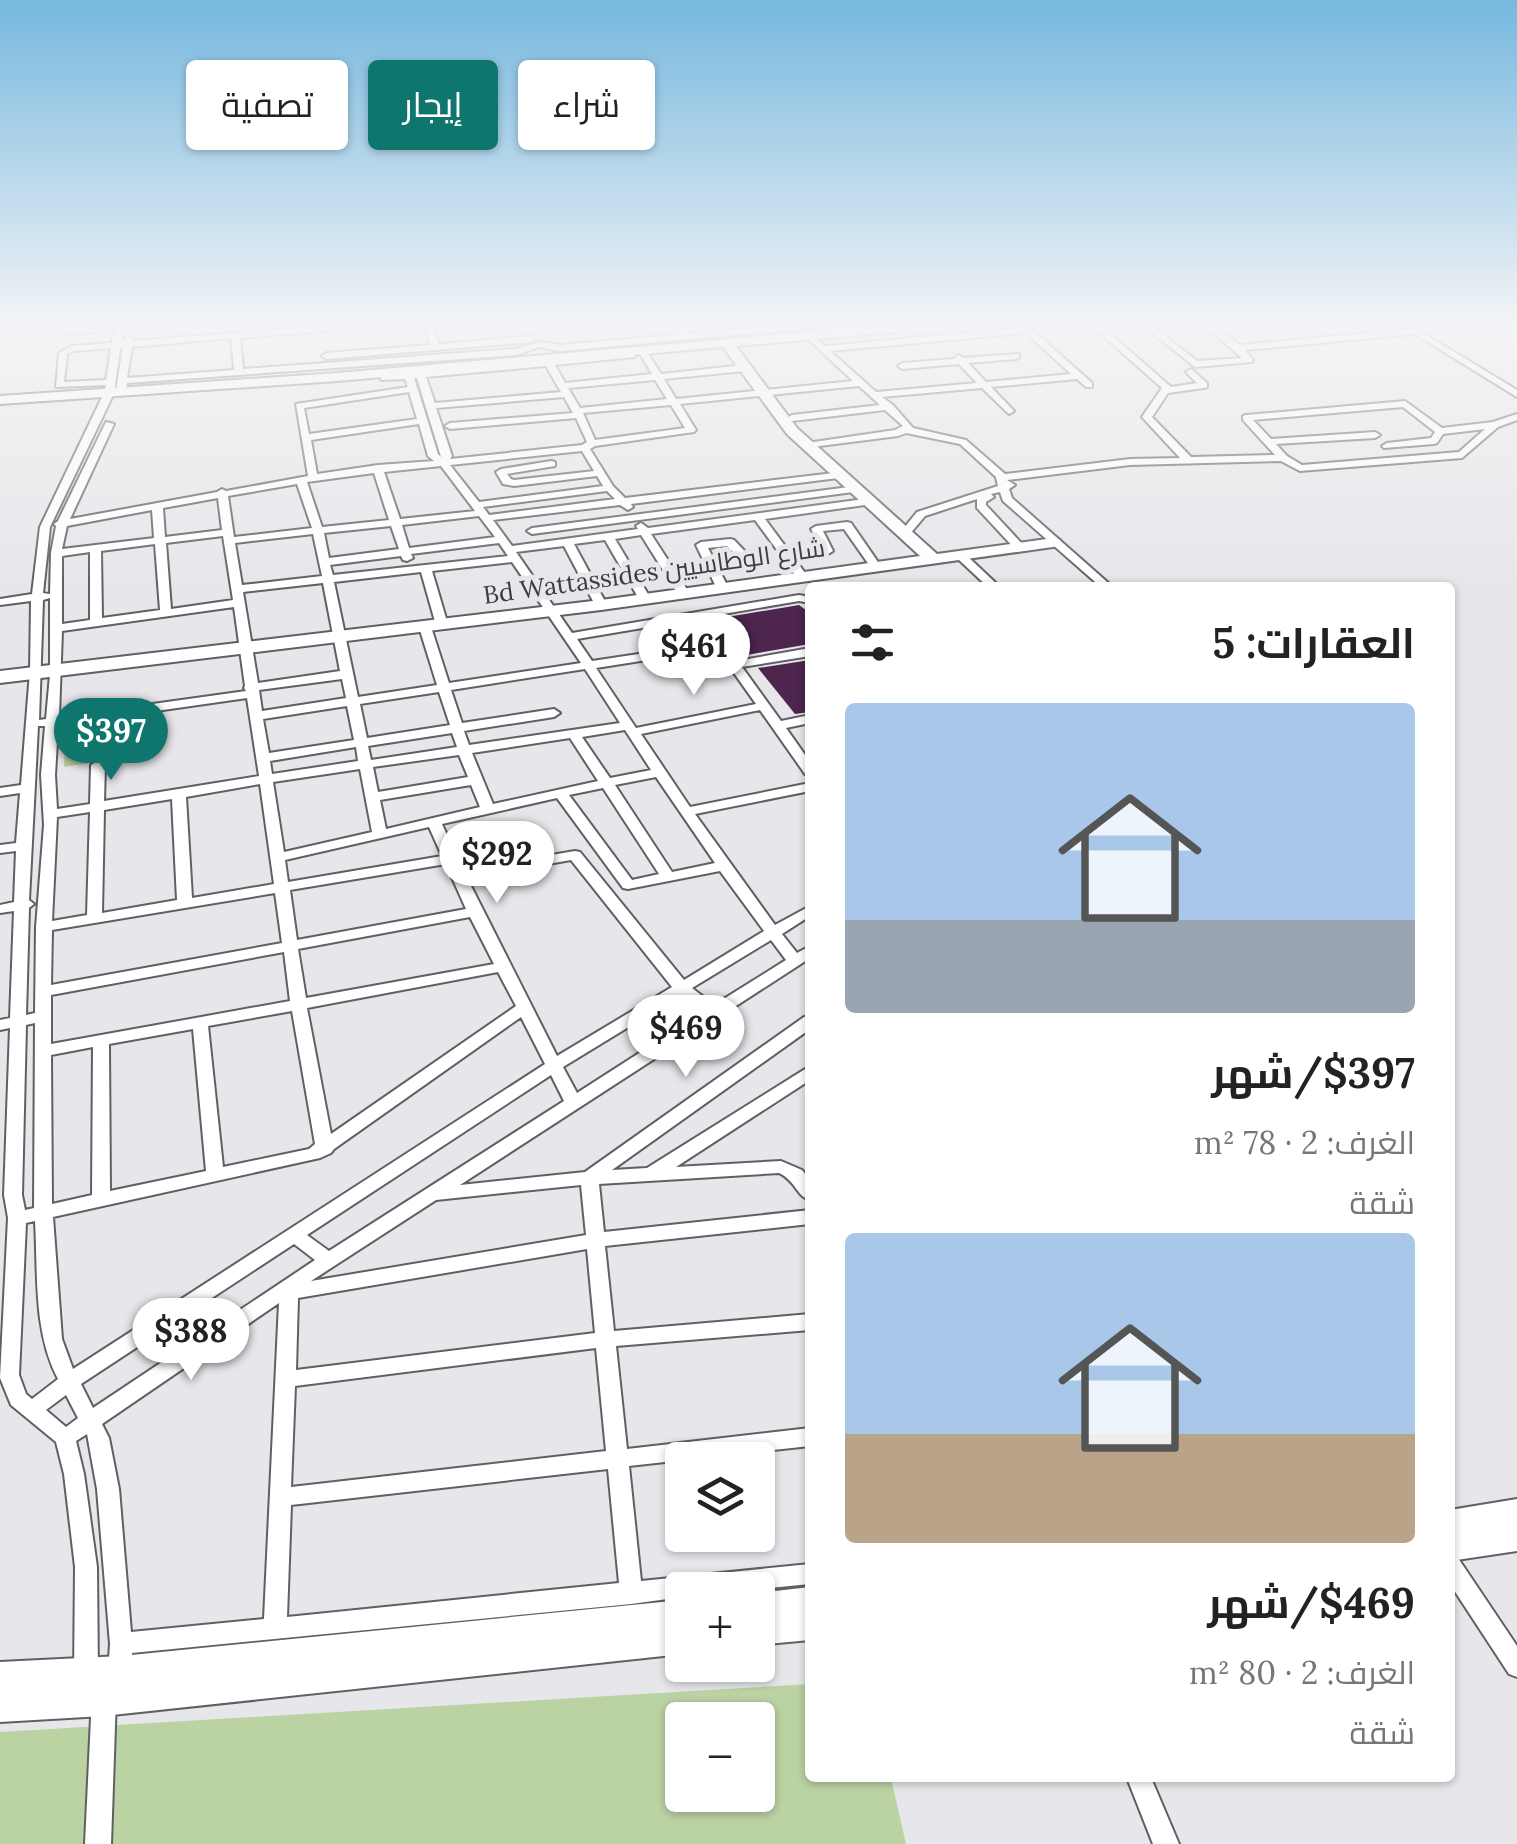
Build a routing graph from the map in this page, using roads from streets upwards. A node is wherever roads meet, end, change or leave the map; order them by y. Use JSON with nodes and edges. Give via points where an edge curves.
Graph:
{"nodes":[{"id":1,"x":103,"y":411,"type":"edge"},
{"id":2,"x":300,"y":411,"type":"edge"},
{"id":3,"x":421,"y":411,"type":"edge"},
{"id":4,"x":433,"y":411,"type":"edge"},
{"id":5,"x":593,"y":411,"type":"edge"},
{"id":6,"x":682,"y":411,"type":"edge"},
{"id":7,"x":782,"y":411,"type":"edge"},
{"id":8,"x":785,"y":411,"type":"edge"},
{"id":9,"x":860,"y":411,"type":"edge"},
{"id":10,"x":893,"y":411,"type":"edge"},
{"id":11,"x":1152,"y":411,"type":"edge"},
{"id":12,"x":1323,"y":411,"type":"edge"},
{"id":13,"x":1348,"y":411,"type":"edge"},
{"id":14,"x":1415,"y":411,"type":"edge"},
{"id":15,"x":578,"y":413,"type":"junction"},
{"id":16,"x":1517,"y":416,"type":"edge"},
{"id":17,"x":792,"y":418,"type":"junction"},
{"id":18,"x":423,"y":421,"type":"junction"},
{"id":19,"x":109,"y":424,"type":"dead end"},
{"id":20,"x":1495,"y":425,"type":"junction"},
{"id":21,"x":450,"y":426,"type":"dead end"},
{"id":22,"x":907,"y":430,"type":"junction"},
{"id":23,"x":1440,"y":431,"type":"junction"},
{"id":24,"x":1374,"y":434,"type":"junction"},
{"id":25,"x":306,"y":438,"type":"junction"},
{"id":26,"x":1267,"y":442,"type":"junction"},
{"id":27,"x":588,"y":445,"type":"junction"},
{"id":28,"x":1386,"y":446,"type":"junction"},
{"id":29,"x":811,"y":447,"type":"junction"},
{"id":30,"x":1284,"y":458,"type":"junction"},
{"id":31,"x":77,"y":460,"type":"junction"},
{"id":32,"x":92,"y":460,"type":"junction"},
{"id":33,"x":1189,"y":460,"type":"junction"},
{"id":34,"x":1402,"y":460,"type":"junction"},
{"id":35,"x":443,"y":462,"type":"junction"},
{"id":36,"x":551,"y":464,"type":"dead end"},
{"id":37,"x":378,"y":468,"type":"junction"},
{"id":38,"x":599,"y":473,"type":"junction"},
{"id":39,"x":842,"y":474,"type":"junction"},
{"id":40,"x":307,"y":478,"type":"junction"},
{"id":41,"x":609,"y":488,"type":"junction"},
{"id":42,"x":1004,"y":488,"type":"junction"},
{"id":43,"x":857,"y":489,"type":"junction"},
{"id":44,"x":222,"y":492,"type":"junction"},
{"id":45,"x":872,"y":501,"type":"junction"},
{"id":46,"x":625,"y":503,"type":"junction"},
{"id":47,"x":157,"y":505,"type":"junction"},
{"id":48,"x":482,"y":512,"type":"junction"},
{"id":49,"x":758,"y":516,"type":"junction"},
{"id":50,"x":436,"y":518,"type":"junction"},
{"id":51,"x":636,"y":518,"type":"junction"},
{"id":52,"x":396,"y":523,"type":"junction"},
{"id":53,"x":62,"y":524,"type":"junction"},
{"id":54,"x":45,"y":527,"type":"junction"},
{"id":55,"x":356,"y":527,"type":"junction"},
{"id":56,"x":318,"y":531,"type":"junction"},
{"id":57,"x":532,"y":531,"type":"dead end"},
{"id":58,"x":645,"y":531,"type":"junction"},
{"id":59,"x":905,"y":533,"type":"junction"},
{"id":60,"x":231,"y":536,"type":"junction"},
{"id":61,"x":608,"y":536,"type":"junction"},
{"id":62,"x":160,"y":540,"type":"junction"},
{"id":63,"x":567,"y":542,"type":"junction"},
{"id":64,"x":1054,"y":543,"type":"junction"},
{"id":65,"x":446,"y":547,"type":"junction"},
{"id":66,"x":96,"y":548,"type":"junction"},
{"id":67,"x":1020,"y":548,"type":"junction"},
{"id":68,"x":507,"y":550,"type":"junction"},
{"id":69,"x":828,"y":550,"type":"dead end"},
{"id":70,"x":406,"y":552,"type":"junction"},
{"id":71,"x":56,"y":554,"type":"junction"},
{"id":72,"x":961,"y":556,"type":"junction"},
{"id":73,"x":359,"y":558,"type":"junction"},
{"id":74,"x":933,"y":559,"type":"junction"},
{"id":75,"x":324,"y":562,"type":"junction"},
{"id":76,"x":750,"y":563,"type":"dead end"},
{"id":77,"x":876,"y":566,"type":"junction"},
{"id":78,"x":419,"y":570,"type":"junction"},
{"id":79,"x":802,"y":577,"type":"junction"},
{"id":80,"x":326,"y":580,"type":"junction"},
{"id":81,"x":989,"y":582,"type":"edge"},
{"id":82,"x":1102,"y":582,"type":"edge"},
{"id":83,"x":237,"y":589,"type":"junction"},
{"id":84,"x":723,"y":589,"type":"junction"},
{"id":85,"x":684,"y":594,"type":"junction"},
{"id":86,"x":54,"y":595,"type":"junction"},
{"id":87,"x":36,"y":597,"type":"junction"},
{"id":88,"x":644,"y":600,"type":"junction"},
{"id":89,"x":805,"y":601,"type":"edge"},
{"id":90,"x":0,"y":602,"type":"edge"},
{"id":91,"x":240,"y":604,"type":"junction"},
{"id":92,"x":602,"y":605,"type":"junction"},
{"id":93,"x":550,"y":612,"type":"junction"},
{"id":94,"x":166,"y":613,"type":"junction"},
{"id":95,"x":698,"y":614,"type":"junction"},
{"id":96,"x":96,"y":622,"type":"junction"},
{"id":97,"x":433,"y":626,"type":"junction"},
{"id":98,"x":56,"y":628,"type":"junction"},
{"id":99,"x":340,"y":636,"type":"junction"},
{"id":100,"x":569,"y":636,"type":"junction"},
{"id":101,"x":721,"y":645,"type":"junction"},
{"id":102,"x":249,"y":647,"type":"junction"},
{"id":103,"x":805,"y":653,"type":"edge"},
{"id":104,"x":734,"y":664,"type":"junction"},
{"id":105,"x":589,"y":665,"type":"junction"},
{"id":106,"x":46,"y":674,"type":"junction"},
{"id":107,"x":348,"y":674,"type":"junction"},
{"id":108,"x":0,"y":680,"type":"edge"},
{"id":109,"x":443,"y":687,"type":"junction"},
{"id":110,"x":250,"y":692,"type":"junction"},
{"id":111,"x":354,"y":701,"type":"junction"},
{"id":112,"x":764,"y":706,"type":"junction"},
{"id":113,"x":554,"y":713,"type":"dead end"},
{"id":114,"x":255,"y":716,"type":"junction"},
{"id":115,"x":805,"y":720,"type":"edge"},
{"id":116,"x":52,"y":722,"type":"junction"},
{"id":117,"x":32,"y":725,"type":"junction"},
{"id":118,"x":777,"y":726,"type":"junction"},
{"id":119,"x":631,"y":729,"type":"junction"},
{"id":120,"x":458,"y":730,"type":"junction"},
{"id":121,"x":574,"y":734,"type":"junction"},
{"id":122,"x":362,"y":744,"type":"junction"},
{"id":123,"x":464,"y":750,"type":"junction"},
{"id":124,"x":262,"y":758,"type":"junction"},
{"id":125,"x":366,"y":764,"type":"junction"},
{"id":126,"x":805,"y":764,"type":"edge"},
{"id":127,"x":98,"y":765,"type":"dead end"},
{"id":128,"x":660,"y":772,"type":"junction"},
{"id":129,"x":266,"y":779,"type":"junction"},
{"id":130,"x":476,"y":780,"type":"junction"},
{"id":131,"x":603,"y":783,"type":"junction"},
{"id":132,"x":805,"y":787,"type":"edge"},
{"id":133,"x":26,"y":788,"type":"junction"},
{"id":134,"x":0,"y":792,"type":"edge"},
{"id":135,"x":560,"y":792,"type":"junction"},
{"id":136,"x":178,"y":794,"type":"junction"},
{"id":137,"x":372,"y":797,"type":"junction"},
{"id":138,"x":487,"y":807,"type":"junction"},
{"id":139,"x":96,"y":808,"type":"junction"},
{"id":140,"x":688,"y":810,"type":"junction"},
{"id":141,"x":49,"y":814,"type":"junction"},
{"id":142,"x":434,"y":823,"type":"junction"},
{"id":143,"x":380,"y":835,"type":"junction"},
{"id":144,"x":24,"y":846,"type":"junction"},
{"id":145,"x":0,"y":850,"type":"edge"},
{"id":146,"x":279,"y":857,"type":"junction"},
{"id":147,"x":450,"y":859,"type":"junction"},
{"id":148,"x":723,"y":866,"type":"junction"},
{"id":149,"x":460,"y":875,"type":"junction"},
{"id":150,"x":668,"y":877,"type":"junction"},
{"id":151,"x":282,"y":889,"type":"junction"},
{"id":152,"x":46,"y":900,"type":"junction"},
{"id":153,"x":22,"y":905,"type":"junction"},
{"id":154,"x":185,"y":905,"type":"junction"},
{"id":155,"x":0,"y":908,"type":"edge"},
{"id":156,"x":474,"y":912,"type":"junction"},
{"id":157,"x":805,"y":913,"type":"edge"},
{"id":158,"x":94,"y":919,"type":"junction"},
{"id":159,"x":44,"y":927,"type":"junction"},
{"id":160,"x":772,"y":932,"type":"junction"},
{"id":161,"x":290,"y":945,"type":"junction"},
{"id":162,"x":802,"y":956,"type":"edge"},
{"id":163,"x":502,"y":967,"type":"junction"},
{"id":164,"x":682,"y":988,"type":"junction"},
{"id":165,"x":44,"y":990,"type":"junction"},
{"id":166,"x":299,"y":1005,"type":"junction"},
{"id":167,"x":524,"y":1008,"type":"junction"},
{"id":168,"x":714,"y":1013,"type":"junction"},
{"id":169,"x":45,"y":1016,"type":"junction"},
{"id":170,"x":200,"y":1023,"type":"junction"},
{"id":171,"x":8,"y":1024,"type":"edge"},
{"id":172,"x":805,"y":1025,"type":"edge"},
{"id":173,"x":101,"y":1041,"type":"junction"},
{"id":174,"x":44,"y":1051,"type":"junction"},
{"id":175,"x":554,"y":1066,"type":"junction"},
{"id":176,"x":805,"y":1075,"type":"edge"},
{"id":177,"x":574,"y":1104,"type":"junction"},
{"id":178,"x":42,"y":1112,"type":"junction"},
{"id":179,"x":7,"y":1119,"type":"edge"},
{"id":180,"x":325,"y":1149,"type":"junction"},
{"id":181,"x":650,"y":1175,"type":"junction"},
{"id":182,"x":215,"y":1176,"type":"junction"},
{"id":183,"x":589,"y":1178,"type":"junction"},
{"id":184,"x":805,"y":1187,"type":"edge"},
{"id":185,"x":430,"y":1194,"type":"junction"},
{"id":186,"x":101,"y":1198,"type":"junction"},
{"id":187,"x":45,"y":1212,"type":"junction"},
{"id":188,"x":17,"y":1218,"type":"junction"},
{"id":189,"x":805,"y":1219,"type":"edge"},
{"id":190,"x":294,"y":1235,"type":"junction"},
{"id":191,"x":597,"y":1240,"type":"junction"},
{"id":192,"x":328,"y":1260,"type":"junction"},
{"id":193,"x":289,"y":1289,"type":"junction"},
{"id":194,"x":805,"y":1322,"type":"edge"},
{"id":195,"x":606,"y":1339,"type":"junction"},
{"id":196,"x":285,"y":1379,"type":"junction"},
{"id":197,"x":70,"y":1381,"type":"junction"},
{"id":198,"x":32,"y":1410,"type":"junction"},
{"id":199,"x":93,"y":1420,"type":"junction"},
{"id":200,"x":65,"y":1438,"type":"junction"},
{"id":201,"x":805,"y":1439,"type":"edge"},
{"id":202,"x":618,"y":1459,"type":"junction"},
{"id":203,"x":280,"y":1498,"type":"junction"},
{"id":204,"x":1517,"y":1513,"type":"edge"},
{"id":205,"x":1455,"y":1523,"type":"edge"},
{"id":206,"x":1517,"y":1537,"type":"edge"},
{"id":207,"x":1455,"y":1546,"type":"edge"},
{"id":208,"x":1455,"y":1573,"type":"edge"},
{"id":209,"x":805,"y":1575,"type":"edge"},
{"id":210,"x":631,"y":1594,"type":"junction"},
{"id":211,"x":805,"y":1603,"type":"edge"},
{"id":212,"x":775,"y":1606,"type":"edge"},
{"id":213,"x":665,"y":1617,"type":"edge"},
{"id":214,"x":805,"y":1625,"type":"edge"},
{"id":215,"x":775,"y":1628,"type":"edge"},
{"id":216,"x":274,"y":1630,"type":"junction"},
{"id":217,"x":665,"y":1639,"type":"edge"},
{"id":218,"x":1517,"y":1666,"type":"edge"},
{"id":219,"x":107,"y":1672,"type":"junction"},
{"id":220,"x":0,"y":1678,"type":"edge"},
{"id":221,"x":0,"y":1705,"type":"edge"},
{"id":222,"x":1141,"y":1782,"type":"edge"},
{"id":223,"x":98,"y":1844,"type":"edge"},
{"id":224,"x":1166,"y":1844,"type":"edge"}],
"edges":[{"from":1,"to":31,"type":"street"},
{"from":2,"to":25,"type":"street"},
{"from":3,"to":18,"type":"street"},
{"from":4,"to":35,"type":"street","via":[[447,456]]},
{"from":5,"to":15,"type":"street"},
{"from":6,"to":27,"type":"street","via":[[689,432]]},
{"from":7,"to":29,"type":"street"},
{"from":8,"to":17,"type":"street"},
{"from":9,"to":17,"type":"street"},
{"from":10,"to":22,"type":"street"},
{"from":11,"to":33,"type":"street","via":[[1147,417]]},
{"from":12,"to":26,"type":"street","via":[[1246,418]]},
{"from":13,"to":24,"type":"street"},
{"from":14,"to":23,"type":"street"},
{"from":15,"to":21,"type":"street"},
{"from":15,"to":27,"type":"street"},
{"from":16,"to":20,"type":"street"},
{"from":17,"to":29,"type":"street"},
{"from":18,"to":25,"type":"street"},
{"from":18,"to":35,"type":"street","via":[[433,454]]},
{"from":19,"to":32,"type":"street"},
{"from":20,"to":23,"type":"street"},
{"from":20,"to":34,"type":"street","via":[[1467,453]]},
{"from":22,"to":29,"type":"street"},
{"from":22,"to":42,"type":"street","via":[[962,441]]},
{"from":23,"to":28,"type":"street","via":[[1434,441]]},
{"from":24,"to":26,"type":"street"},
{"from":24,"to":28,"type":"street"},
{"from":25,"to":40,"type":"street"},
{"from":26,"to":30,"type":"street"},
{"from":27,"to":35,"type":"street"},
{"from":27,"to":38,"type":"street"},
{"from":28,"to":34,"type":"street"},
{"from":29,"to":39,"type":"street"},
{"from":30,"to":33,"type":"street"},
{"from":30,"to":34,"type":"street","via":[[1300,468]]},
{"from":31,"to":32,"type":"street"},
{"from":31,"to":54,"type":"street"},
{"from":32,"to":53,"type":"street"},
{"from":33,"to":42,"type":"street","via":[[1041,472]]},
{"from":35,"to":37,"type":"street"},
{"from":35,"to":48,"type":"street"},
{"from":36,"to":38,"type":"street","via":[[502,472],[514,483]]},
{"from":37,"to":40,"type":"street"},
{"from":37,"to":52,"type":"street"},
{"from":38,"to":41,"type":"street"},
{"from":39,"to":43,"type":"street"},
{"from":39,"to":46,"type":"street"},
{"from":40,"to":44,"type":"street"},
{"from":40,"to":56,"type":"street"},
{"from":41,"to":46,"type":"street"},
{"from":41,"to":48,"type":"street"},
{"from":42,"to":59,"type":"street","via":[[921,514]]},
{"from":42,"to":64,"type":"street"},
{"from":42,"to":67,"type":"street","via":[[980,504]]},
{"from":43,"to":45,"type":"street"},
{"from":43,"to":51,"type":"street"},
{"from":44,"to":47,"type":"street"},
{"from":44,"to":60,"type":"street"},
{"from":45,"to":49,"type":"street"},
{"from":45,"to":59,"type":"street"},
{"from":46,"to":48,"type":"street"},
{"from":46,"to":51,"type":"street"},
{"from":47,"to":53,"type":"street"},
{"from":47,"to":62,"type":"street"},
{"from":48,"to":50,"type":"street"},
{"from":48,"to":68,"type":"street"},
{"from":49,"to":58,"type":"street"},
{"from":49,"to":79,"type":"street"},
{"from":50,"to":52,"type":"street"},
{"from":50,"to":65,"type":"street"},
{"from":51,"to":57,"type":"street"},
{"from":51,"to":58,"type":"street"},
{"from":52,"to":55,"type":"street"},
{"from":52,"to":70,"type":"street"},
{"from":53,"to":54,"type":"street"},
{"from":53,"to":71,"type":"street"},
{"from":54,"to":87,"type":"street"},
{"from":55,"to":56,"type":"street"},
{"from":55,"to":73,"type":"street"},
{"from":56,"to":60,"type":"street"},
{"from":56,"to":75,"type":"street"},
{"from":58,"to":61,"type":"street"},
{"from":58,"to":85,"type":"street"},
{"from":59,"to":74,"type":"street"},
{"from":60,"to":62,"type":"street"},
{"from":60,"to":83,"type":"street"},
{"from":61,"to":63,"type":"street"},
{"from":61,"to":88,"type":"street"},
{"from":62,"to":66,"type":"street"},
{"from":62,"to":94,"type":"street"},
{"from":63,"to":68,"type":"street"},
{"from":63,"to":92,"type":"street"},
{"from":64,"to":67,"type":"street","name":"Bd Wattassides شارع الوطاسيين"},
{"from":64,"to":82,"type":"street"},
{"from":65,"to":68,"type":"street"},
{"from":65,"to":70,"type":"street"},
{"from":66,"to":71,"type":"street"},
{"from":66,"to":96,"type":"street"},
{"from":67,"to":72,"type":"street","name":"Bd Wattassides شارع الوطاسيين"},
{"from":68,"to":78,"type":"street"},
{"from":68,"to":93,"type":"street"},
{"from":69,"to":77,"type":"street","via":[[816,529],[847,525]]},
{"from":70,"to":73,"type":"street"},
{"from":70,"to":78,"type":"street"},
{"from":71,"to":86,"type":"street"},
{"from":72,"to":74,"type":"street","name":"Bd Wattassides شارع الوطاسيين"},
{"from":72,"to":81,"type":"street"},
{"from":73,"to":75,"type":"street"},
{"from":74,"to":77,"type":"street","name":"Bd Wattassides شارع الوطاسيين"},
{"from":75,"to":80,"type":"street"},
{"from":76,"to":84,"type":"street","via":[[730,542],[700,545]]},
{"from":77,"to":79,"type":"street","name":"Bd Wattassides شارع الوطاسيين"},
{"from":78,"to":80,"type":"street"},
{"from":78,"to":97,"type":"street"},
{"from":79,"to":84,"type":"street","name":"Bd Wattassides شارع الوطاسيين"},
{"from":80,"to":83,"type":"street"},
{"from":80,"to":99,"type":"street"},
{"from":83,"to":91,"type":"street"},
{"from":84,"to":85,"type":"street","name":"Bd Wattassides شارع الوطاسيين"},
{"from":85,"to":88,"type":"street","name":"Bd Wattassides شارع الوطاسيين"},
{"from":86,"to":87,"type":"street"},
{"from":86,"to":98,"type":"street"},
{"from":87,"to":90,"type":"street"},
{"from":87,"to":106,"type":"street"},
{"from":88,"to":92,"type":"street","name":"Bd Wattassides شارع الوطاسيين"},
{"from":89,"to":95,"type":"street"},
{"from":91,"to":94,"type":"street"},
{"from":91,"to":102,"type":"street"},
{"from":92,"to":93,"type":"street","name":"Bd Wattassides شارع الوطاسيين"},
{"from":93,"to":97,"type":"street","name":"Bd Wattassides شارع الوطاسيين"},
{"from":93,"to":100,"type":"street"},
{"from":94,"to":96,"type":"street"},
{"from":95,"to":100,"type":"street"},
{"from":95,"to":101,"type":"street"},
{"from":96,"to":98,"type":"street"},
{"from":97,"to":99,"type":"street","name":"Bd Wattassides شارع الوطاسيين"},
{"from":97,"to":109,"type":"street"},
{"from":98,"to":106,"type":"street"},
{"from":99,"to":102,"type":"street","name":"Bd Wattassides شارع الوطاسيين"},
{"from":99,"to":107,"type":"street"},
{"from":100,"to":105,"type":"street"},
{"from":101,"to":104,"type":"street"},
{"from":101,"to":105,"type":"street"},
{"from":102,"to":106,"type":"street","name":"Bd Wattassides شارع الوطاسيين"},
{"from":102,"to":110,"type":"street"},
{"from":103,"to":104,"type":"street"},
{"from":104,"to":112,"type":"street"},
{"from":105,"to":109,"type":"street"},
{"from":105,"to":119,"type":"street"},
{"from":106,"to":108,"type":"street","name":"Bd Wattassides شارع الوطاسيين"},
{"from":106,"to":116,"type":"street"},
{"from":106,"to":117,"type":"street"},
{"from":107,"to":110,"type":"street"},
{"from":107,"to":111,"type":"street"},
{"from":109,"to":111,"type":"street"},
{"from":109,"to":120,"type":"street"},
{"from":110,"to":114,"type":"street"},
{"from":110,"to":116,"type":"street"},
{"from":111,"to":114,"type":"street"},
{"from":111,"to":122,"type":"street"},
{"from":112,"to":118,"type":"street"},
{"from":112,"to":119,"type":"street"},
{"from":113,"to":120,"type":"street"},
{"from":114,"to":124,"type":"street"},
{"from":115,"to":118,"type":"street"},
{"from":116,"to":117,"type":"street"},
{"from":116,"to":141,"type":"street"},
{"from":117,"to":133,"type":"street"},
{"from":118,"to":126,"type":"street"},
{"from":119,"to":121,"type":"street"},
{"from":119,"to":128,"type":"street"},
{"from":120,"to":122,"type":"street"},
{"from":120,"to":123,"type":"street"},
{"from":121,"to":123,"type":"street"},
{"from":121,"to":131,"type":"street"},
{"from":122,"to":124,"type":"street"},
{"from":122,"to":125,"type":"street"},
{"from":123,"to":125,"type":"street"},
{"from":123,"to":130,"type":"street"},
{"from":124,"to":129,"type":"street"},
{"from":125,"to":129,"type":"street"},
{"from":125,"to":137,"type":"street"},
{"from":127,"to":139,"type":"street"},
{"from":128,"to":131,"type":"street"},
{"from":128,"to":140,"type":"street"},
{"from":129,"to":136,"type":"street"},
{"from":129,"to":146,"type":"street"},
{"from":130,"to":137,"type":"street"},
{"from":130,"to":138,"type":"street"},
{"from":131,"to":135,"type":"street"},
{"from":131,"to":150,"type":"street"},
{"from":132,"to":140,"type":"street"},
{"from":133,"to":134,"type":"street"},
{"from":133,"to":144,"type":"street"},
{"from":135,"to":138,"type":"street"},
{"from":135,"to":150,"type":"street","via":[[628,885]]},
{"from":136,"to":139,"type":"street"},
{"from":136,"to":154,"type":"street"},
{"from":137,"to":143,"type":"street"},
{"from":138,"to":142,"type":"street"},
{"from":139,"to":141,"type":"street"},
{"from":139,"to":158,"type":"street"},
{"from":140,"to":148,"type":"street"},
{"from":141,"to":152,"type":"street"},
{"from":142,"to":143,"type":"street"},
{"from":142,"to":147,"type":"street"},
{"from":143,"to":146,"type":"street"},
{"from":144,"to":145,"type":"street"},
{"from":144,"to":153,"type":"street"},
{"from":146,"to":151,"type":"street"},
{"from":147,"to":149,"type":"street"},
{"from":147,"to":151,"type":"street"},
{"from":148,"to":150,"type":"street"},
{"from":148,"to":160,"type":"street"},
{"from":149,"to":156,"type":"street"},
{"from":149,"to":164,"type":"street","via":[[575,854]]},
{"from":151,"to":154,"type":"street"},
{"from":151,"to":161,"type":"street"},
{"from":152,"to":153,"type":"street"},
{"from":152,"to":159,"type":"street"},
{"from":153,"to":155,"type":"street"},
{"from":153,"to":171,"type":"street"},
{"from":154,"to":158,"type":"street"},
{"from":156,"to":161,"type":"street"},
{"from":156,"to":163,"type":"street"},
{"from":157,"to":160,"type":"street"},
{"from":158,"to":159,"type":"street"},
{"from":159,"to":165,"type":"street"},
{"from":160,"to":162,"type":"street"},
{"from":160,"to":164,"type":"street"},
{"from":161,"to":165,"type":"street"},
{"from":161,"to":166,"type":"street"},
{"from":162,"to":168,"type":"street"},
{"from":163,"to":166,"type":"street"},
{"from":163,"to":167,"type":"street"},
{"from":164,"to":168,"type":"street"},
{"from":164,"to":175,"type":"street"},
{"from":165,"to":169,"type":"street"},
{"from":166,"to":170,"type":"street"},
{"from":166,"to":180,"type":"street"},
{"from":167,"to":175,"type":"street"},
{"from":167,"to":180,"type":"street"},
{"from":168,"to":177,"type":"street"},
{"from":169,"to":171,"type":"street"},
{"from":169,"to":174,"type":"street"},
{"from":170,"to":173,"type":"street"},
{"from":170,"to":182,"type":"street"},
{"from":171,"to":179,"type":"street"},
{"from":172,"to":183,"type":"street"},
{"from":173,"to":174,"type":"street"},
{"from":173,"to":186,"type":"street"},
{"from":174,"to":178,"type":"street"},
{"from":175,"to":177,"type":"street"},
{"from":175,"to":190,"type":"street"},
{"from":176,"to":181,"type":"street"},
{"from":177,"to":185,"type":"street"},
{"from":178,"to":179,"type":"street"},
{"from":178,"to":187,"type":"street"},
{"from":179,"to":188,"type":"street"},
{"from":180,"to":182,"type":"street"},
{"from":181,"to":183,"type":"street"},
{"from":181,"to":184,"type":"street","via":[[782,1168]]},
{"from":182,"to":186,"type":"street"},
{"from":183,"to":185,"type":"street"},
{"from":183,"to":191,"type":"street"},
{"from":185,"to":192,"type":"street"},
{"from":186,"to":187,"type":"street"},
{"from":187,"to":188,"type":"street"},
{"from":187,"to":197,"type":"street","via":[[52,1339]]},
{"from":188,"to":198,"type":"street","via":[[8,1375]]},
{"from":189,"to":191,"type":"street"},
{"from":190,"to":192,"type":"street"},
{"from":190,"to":197,"type":"street"},
{"from":191,"to":193,"type":"street"},
{"from":191,"to":195,"type":"street"},
{"from":192,"to":193,"type":"street"},
{"from":193,"to":196,"type":"street"},
{"from":193,"to":199,"type":"street"},
{"from":194,"to":195,"type":"street"},
{"from":195,"to":196,"type":"street"},
{"from":195,"to":202,"type":"street"},
{"from":196,"to":203,"type":"street"},
{"from":197,"to":198,"type":"street"},
{"from":197,"to":199,"type":"street"},
{"from":198,"to":200,"type":"street"},
{"from":199,"to":200,"type":"street"},
{"from":199,"to":219,"type":"street","via":[[108,1489]]},
{"from":200,"to":219,"type":"street","via":[[87,1598]]},
{"from":201,"to":202,"type":"street"},
{"from":202,"to":203,"type":"street"},
{"from":202,"to":210,"type":"street"},
{"from":203,"to":216,"type":"street"},
{"from":204,"to":205,"type":"street"},
{"from":206,"to":207,"type":"street"},
{"from":208,"to":218,"type":"street"},
{"from":209,"to":210,"type":"street"},
{"from":210,"to":216,"type":"street"},
{"from":211,"to":212,"type":"street"},
{"from":213,"to":219,"type":"street"},
{"from":214,"to":215,"type":"street"},
{"from":216,"to":219,"type":"street"},
{"from":217,"to":219,"type":"street"},
{"from":219,"to":220,"type":"street"},
{"from":219,"to":221,"type":"street"},
{"from":219,"to":223,"type":"street"},
{"from":222,"to":224,"type":"street"}]}
